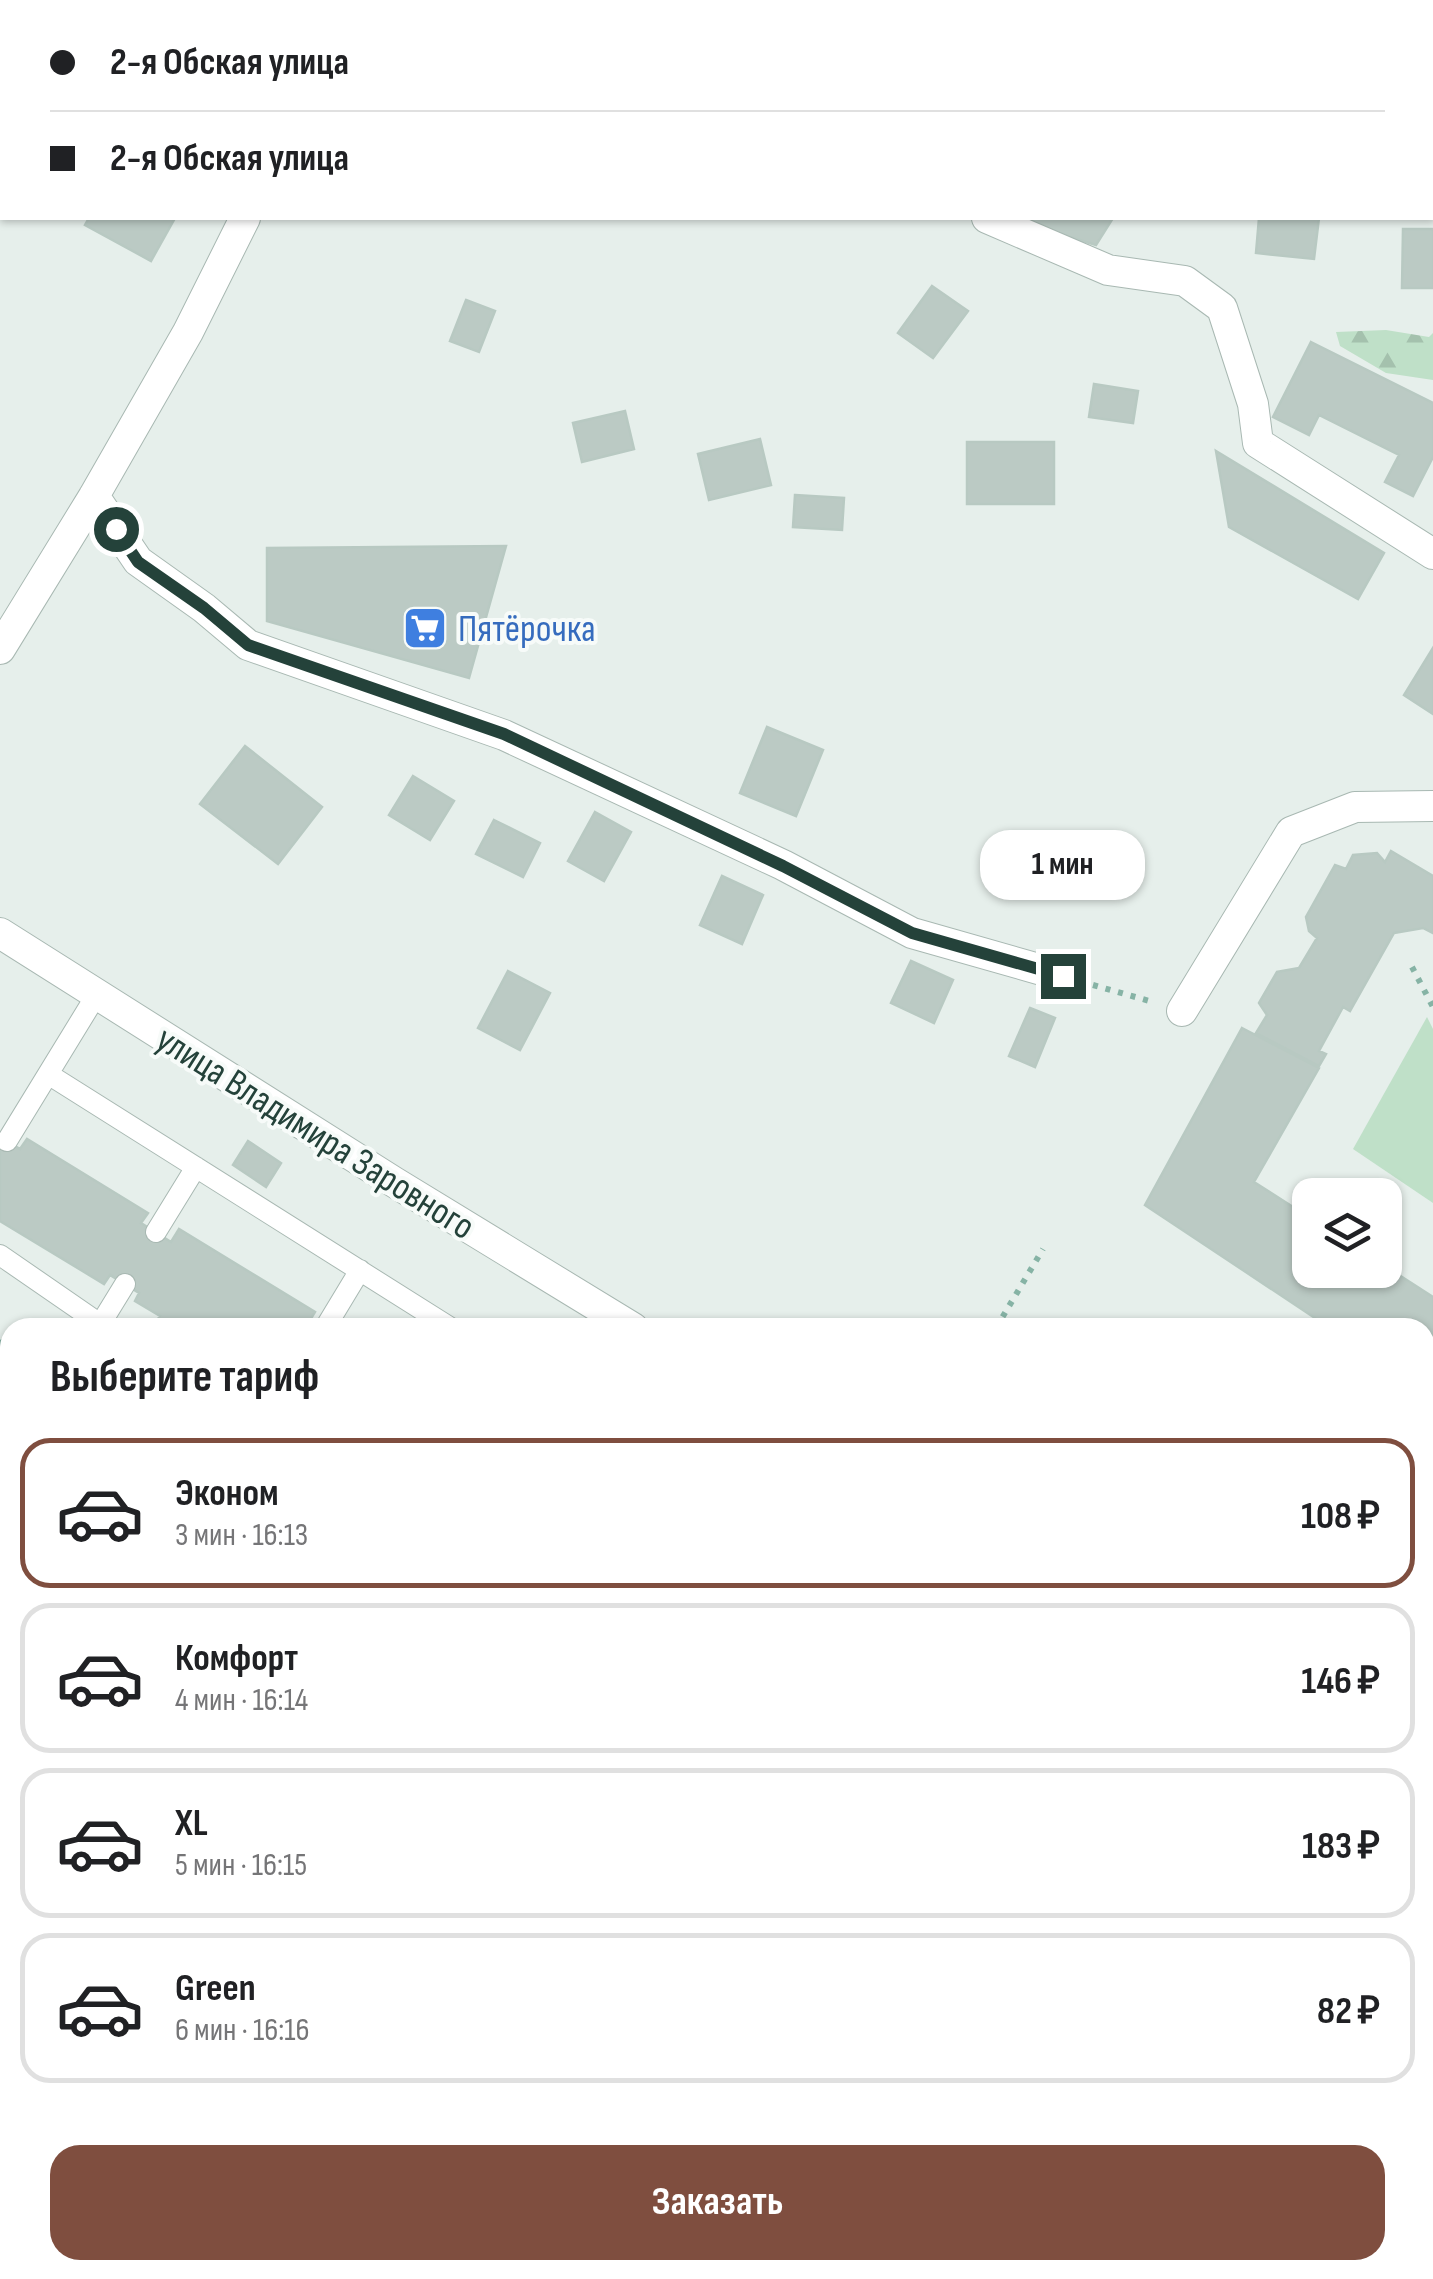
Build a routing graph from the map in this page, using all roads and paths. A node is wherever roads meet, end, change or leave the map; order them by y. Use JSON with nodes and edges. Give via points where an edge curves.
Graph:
{"nodes":[{"id":1,"x":244,"y":220,"type":"edge"},
{"id":2,"x":992,"y":220,"type":"edge"},
{"id":3,"x":94,"y":496,"type":"junction"},
{"id":4,"x":1433,"y":554,"type":"edge"},
{"id":5,"x":0,"y":650,"type":"edge"},
{"id":6,"x":1433,"y":806,"type":"edge"},
{"id":7,"x":0,"y":933,"type":"edge"},
{"id":8,"x":1412,"y":967,"type":"dead end"},
{"id":9,"x":1063,"y":976,"type":"joint"},
{"id":10,"x":97,"y":994,"type":"junction"},
{"id":11,"x":1433,"y":1007,"type":"edge"},
{"id":12,"x":1182,"y":1011,"type":"joint"},
{"id":13,"x":48,"y":1074,"type":"junction"},
{"id":14,"x":7,"y":1141,"type":"dead end"},
{"id":15,"x":196,"y":1167,"type":"junction"},
{"id":16,"x":156,"y":1232,"type":"dead end"},
{"id":17,"x":1043,"y":1249,"type":"dead end"},
{"id":18,"x":0,"y":1255,"type":"edge"},
{"id":19,"x":360,"y":1270,"type":"junction"},
{"id":20,"x":125,"y":1284,"type":"dead end"},
{"id":21,"x":88,"y":1318,"type":"edge"},
{"id":22,"x":104,"y":1318,"type":"edge"},
{"id":23,"x":330,"y":1318,"type":"edge"},
{"id":24,"x":435,"y":1318,"type":"edge"},
{"id":25,"x":618,"y":1318,"type":"edge"},
{"id":26,"x":1002,"y":1318,"type":"edge"}],
"edges":[{"from":1,"to":3,"type":"street"},
{"from":2,"to":4,"type":"street","via":[[1108,270],[1185,281],[1222,308],[1253,404],[1258,443]]},
{"from":3,"to":5,"type":"street"},
{"from":3,"to":9,"type":"street","via":[[138,562],[248,645],[504,734],[912,933]]},
{"from":6,"to":12,"type":"street","via":[[1355,807],[1291,832]]},
{"from":7,"to":10,"type":"street","name":"улица Владимира Заровного"},
{"from":8,"to":11,"type":"path"},
{"from":9,"to":12,"type":"path"},
{"from":10,"to":13,"type":"lane"},
{"from":10,"to":25,"type":"street","name":"улица Владимира Заровного"},
{"from":13,"to":14,"type":"lane"},
{"from":13,"to":15,"type":"lane"},
{"from":15,"to":16,"type":"lane"},
{"from":15,"to":19,"type":"lane"},
{"from":17,"to":26,"type":"path"},
{"from":18,"to":21,"type":"lane"},
{"from":19,"to":23,"type":"lane"},
{"from":19,"to":24,"type":"lane"},
{"from":20,"to":22,"type":"lane"}]}
